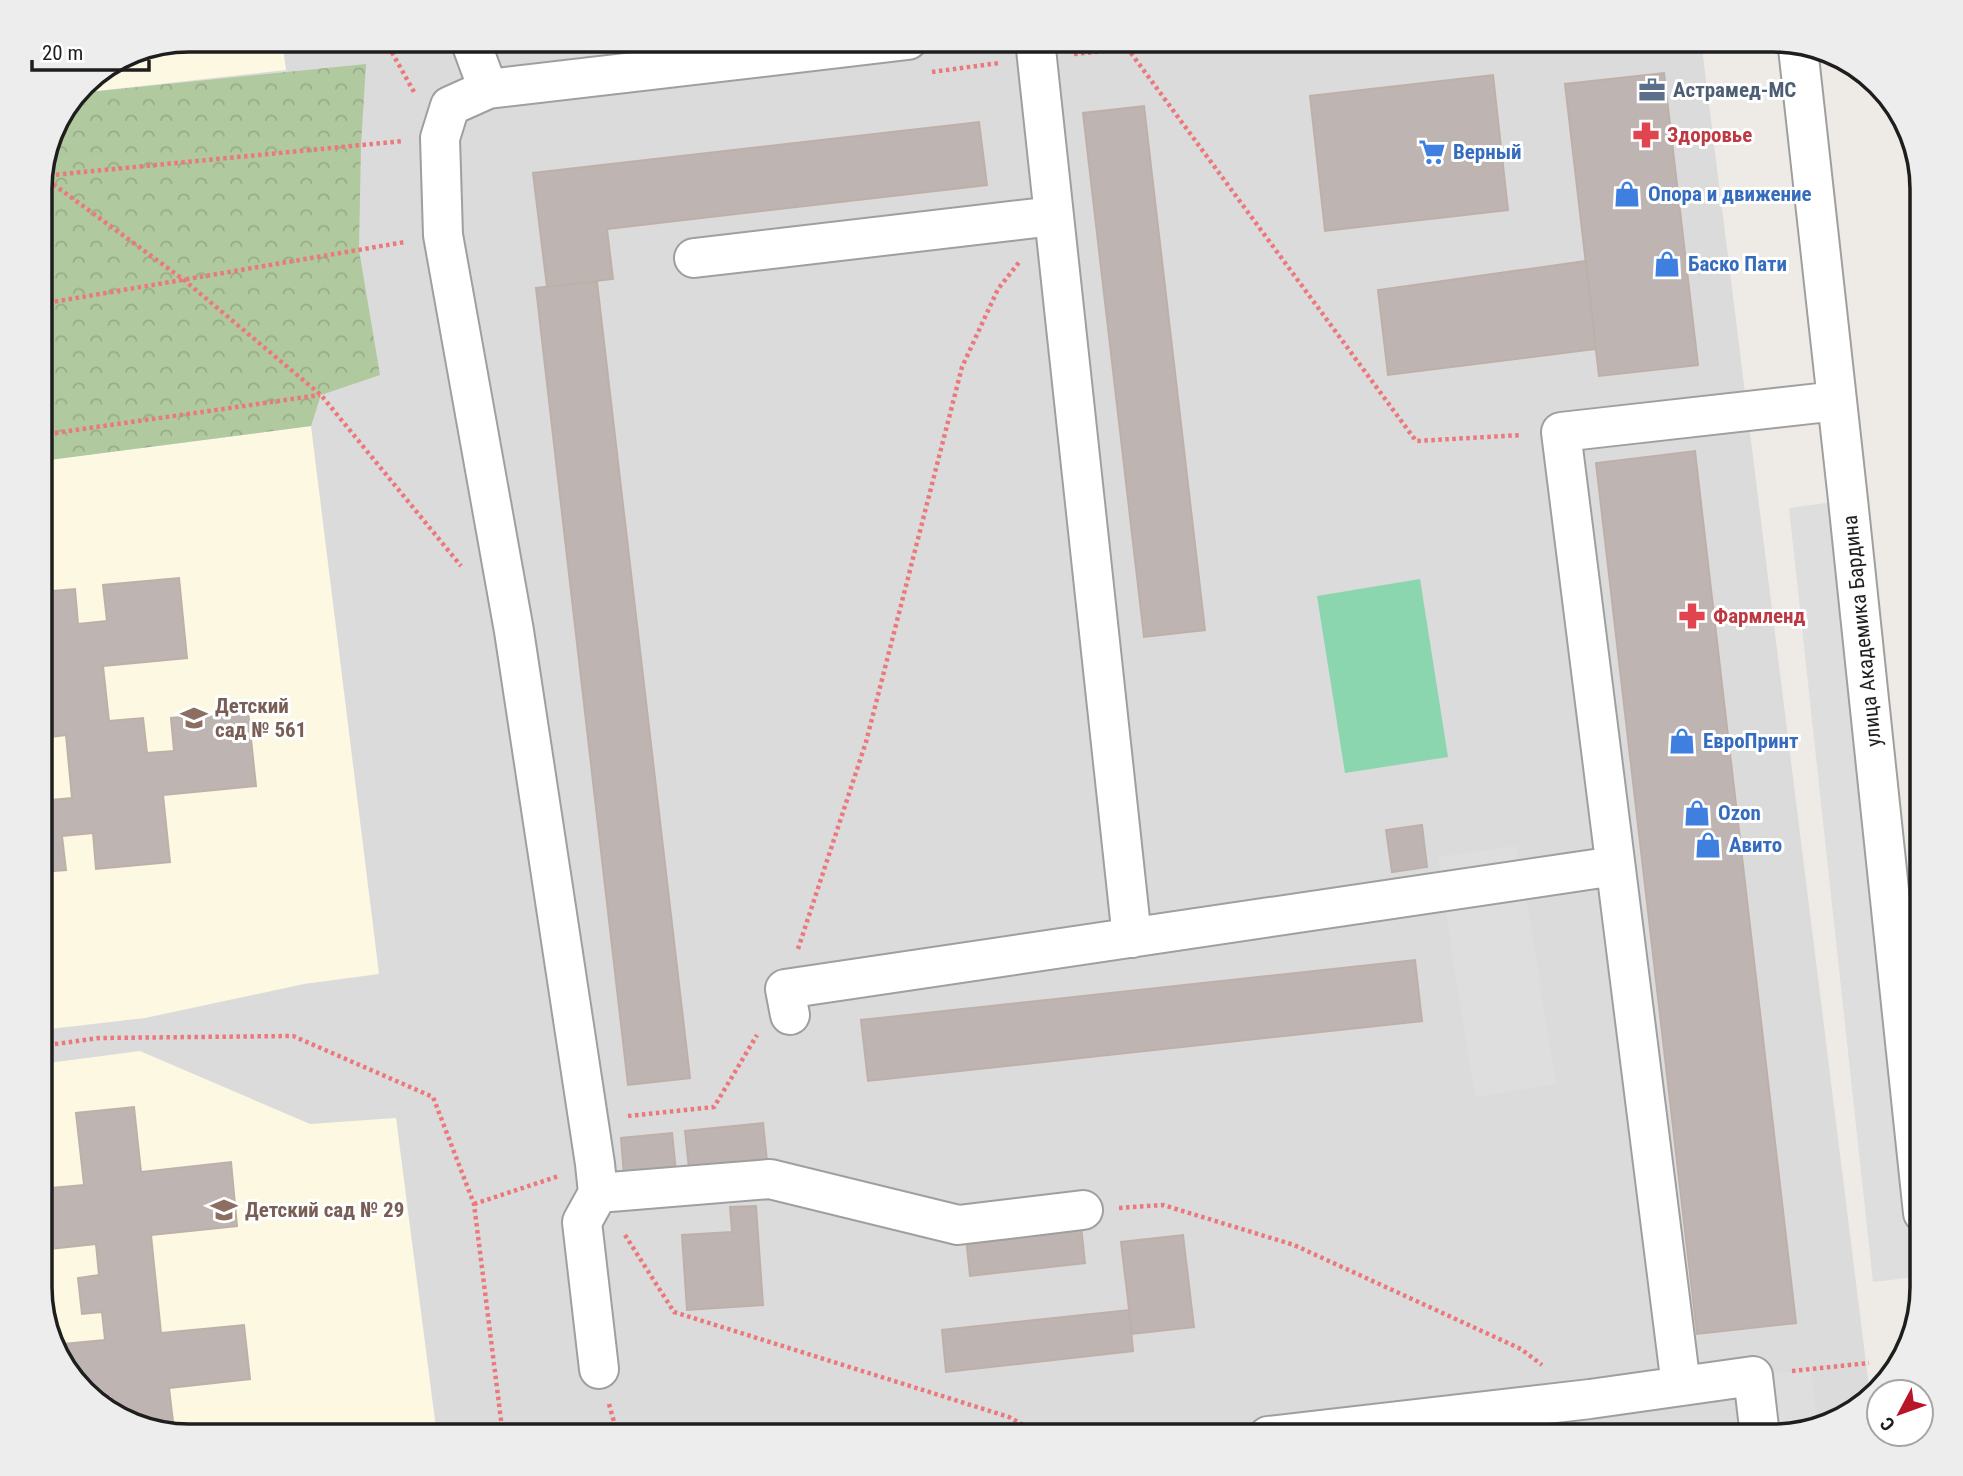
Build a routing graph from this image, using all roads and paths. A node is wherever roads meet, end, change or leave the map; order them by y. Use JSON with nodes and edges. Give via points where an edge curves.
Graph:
{"nodes":[{"id":1,"x":1036,"y":52,"type":"edge"},
{"id":2,"x":1131,"y":52,"type":"edge"},
{"id":3,"x":475,"y":53,"type":"edge"},
{"id":4,"x":800,"y":53,"type":"edge"},
{"id":5,"x":1799,"y":55,"type":"edge"},
{"id":6,"x":488,"y":89,"type":"junction"},
{"id":7,"x":445,"y":122,"type":"junction"},
{"id":8,"x":54,"y":174,"type":"edge"},
{"id":9,"x":53,"y":184,"type":"edge"},
{"id":10,"x":1054,"y":216,"type":"junction"},
{"id":11,"x":443,"y":235,"type":"junction"},
{"id":12,"x":694,"y":258,"type":"dead end"},
{"id":13,"x":184,"y":279,"type":"junction"},
{"id":14,"x":53,"y":302,"type":"edge"},
{"id":15,"x":321,"y":395,"type":"junction"},
{"id":16,"x":1837,"y":401,"type":"junction"},
{"id":17,"x":1561,"y":432,"type":"junction"},
{"id":18,"x":53,"y":433,"type":"edge"},
{"id":19,"x":461,"y":567,"type":"dead end"},
{"id":20,"x":1615,"y":866,"type":"junction"},
{"id":21,"x":1132,"y":938,"type":"junction"},
{"id":22,"x":788,"y":1002,"type":"junction"},
{"id":23,"x":53,"y":1044,"type":"edge"},
{"id":24,"x":1910,"y":1090,"type":"edge"},
{"id":25,"x":596,"y":1178,"type":"junction"},
{"id":26,"x":474,"y":1204,"type":"junction"},
{"id":27,"x":1083,"y":1210,"type":"joint"},
{"id":28,"x":1870,"y":1363,"type":"dead end"},
{"id":29,"x":599,"y":1369,"type":"dead end"},
{"id":30,"x":1753,"y":1376,"type":"junction"},
{"id":31,"x":1681,"y":1386,"type":"junction"},
{"id":32,"x":1590,"y":1399,"type":"junction"},
{"id":33,"x":502,"y":1424,"type":"edge"},
{"id":34,"x":1021,"y":1424,"type":"edge"},
{"id":35,"x":1372,"y":1424,"type":"edge"},
{"id":36,"x":1759,"y":1424,"type":"edge"}],
"edges":[{"from":1,"to":10,"type":"street"},
{"from":2,"to":17,"type":"path","via":[[1416,441]]},
{"from":3,"to":6,"type":"street"},
{"from":4,"to":6,"type":"street"},
{"from":5,"to":16,"type":"street","name":"улица Академика Бардина"},
{"from":6,"to":7,"type":"street"},
{"from":7,"to":8,"type":"path"},
{"from":7,"to":11,"type":"street"},
{"from":9,"to":13,"type":"path"},
{"from":10,"to":12,"type":"street"},
{"from":10,"to":21,"type":"street"},
{"from":10,"to":22,"type":"path","via":[[998,289],[962,367],[866,742]]},
{"from":11,"to":13,"type":"path"},
{"from":11,"to":25,"type":"street","via":[[514,631]]},
{"from":13,"to":14,"type":"path"},
{"from":13,"to":15,"type":"path"},
{"from":15,"to":18,"type":"path"},
{"from":15,"to":19,"type":"path"},
{"from":16,"to":17,"type":"street"},
{"from":16,"to":24,"type":"street","name":"улица Академика Бардина"},
{"from":17,"to":20,"type":"street"},
{"from":20,"to":21,"type":"street"},
{"from":20,"to":31,"type":"street"},
{"from":21,"to":22,"type":"street"},
{"from":22,"to":25,"type":"path","via":[[714,1107],[618,1117]]},
{"from":23,"to":26,"type":"path","via":[[99,1038],[293,1036],[433,1097]]},
{"from":25,"to":26,"type":"path"},
{"from":25,"to":27,"type":"street","via":[[770,1179],[958,1225]]},
{"from":25,"to":29,"type":"street","via":[[582,1222]]},
{"from":25,"to":34,"type":"path","via":[[674,1312]]},
{"from":26,"to":33,"type":"path"},
{"from":27,"to":32,"type":"path","via":[[1163,1205],[1294,1245],[1521,1349]]},
{"from":28,"to":30,"type":"path"},
{"from":30,"to":31,"type":"street"},
{"from":30,"to":36,"type":"street"},
{"from":31,"to":32,"type":"street"},
{"from":32,"to":35,"type":"street"}]}
